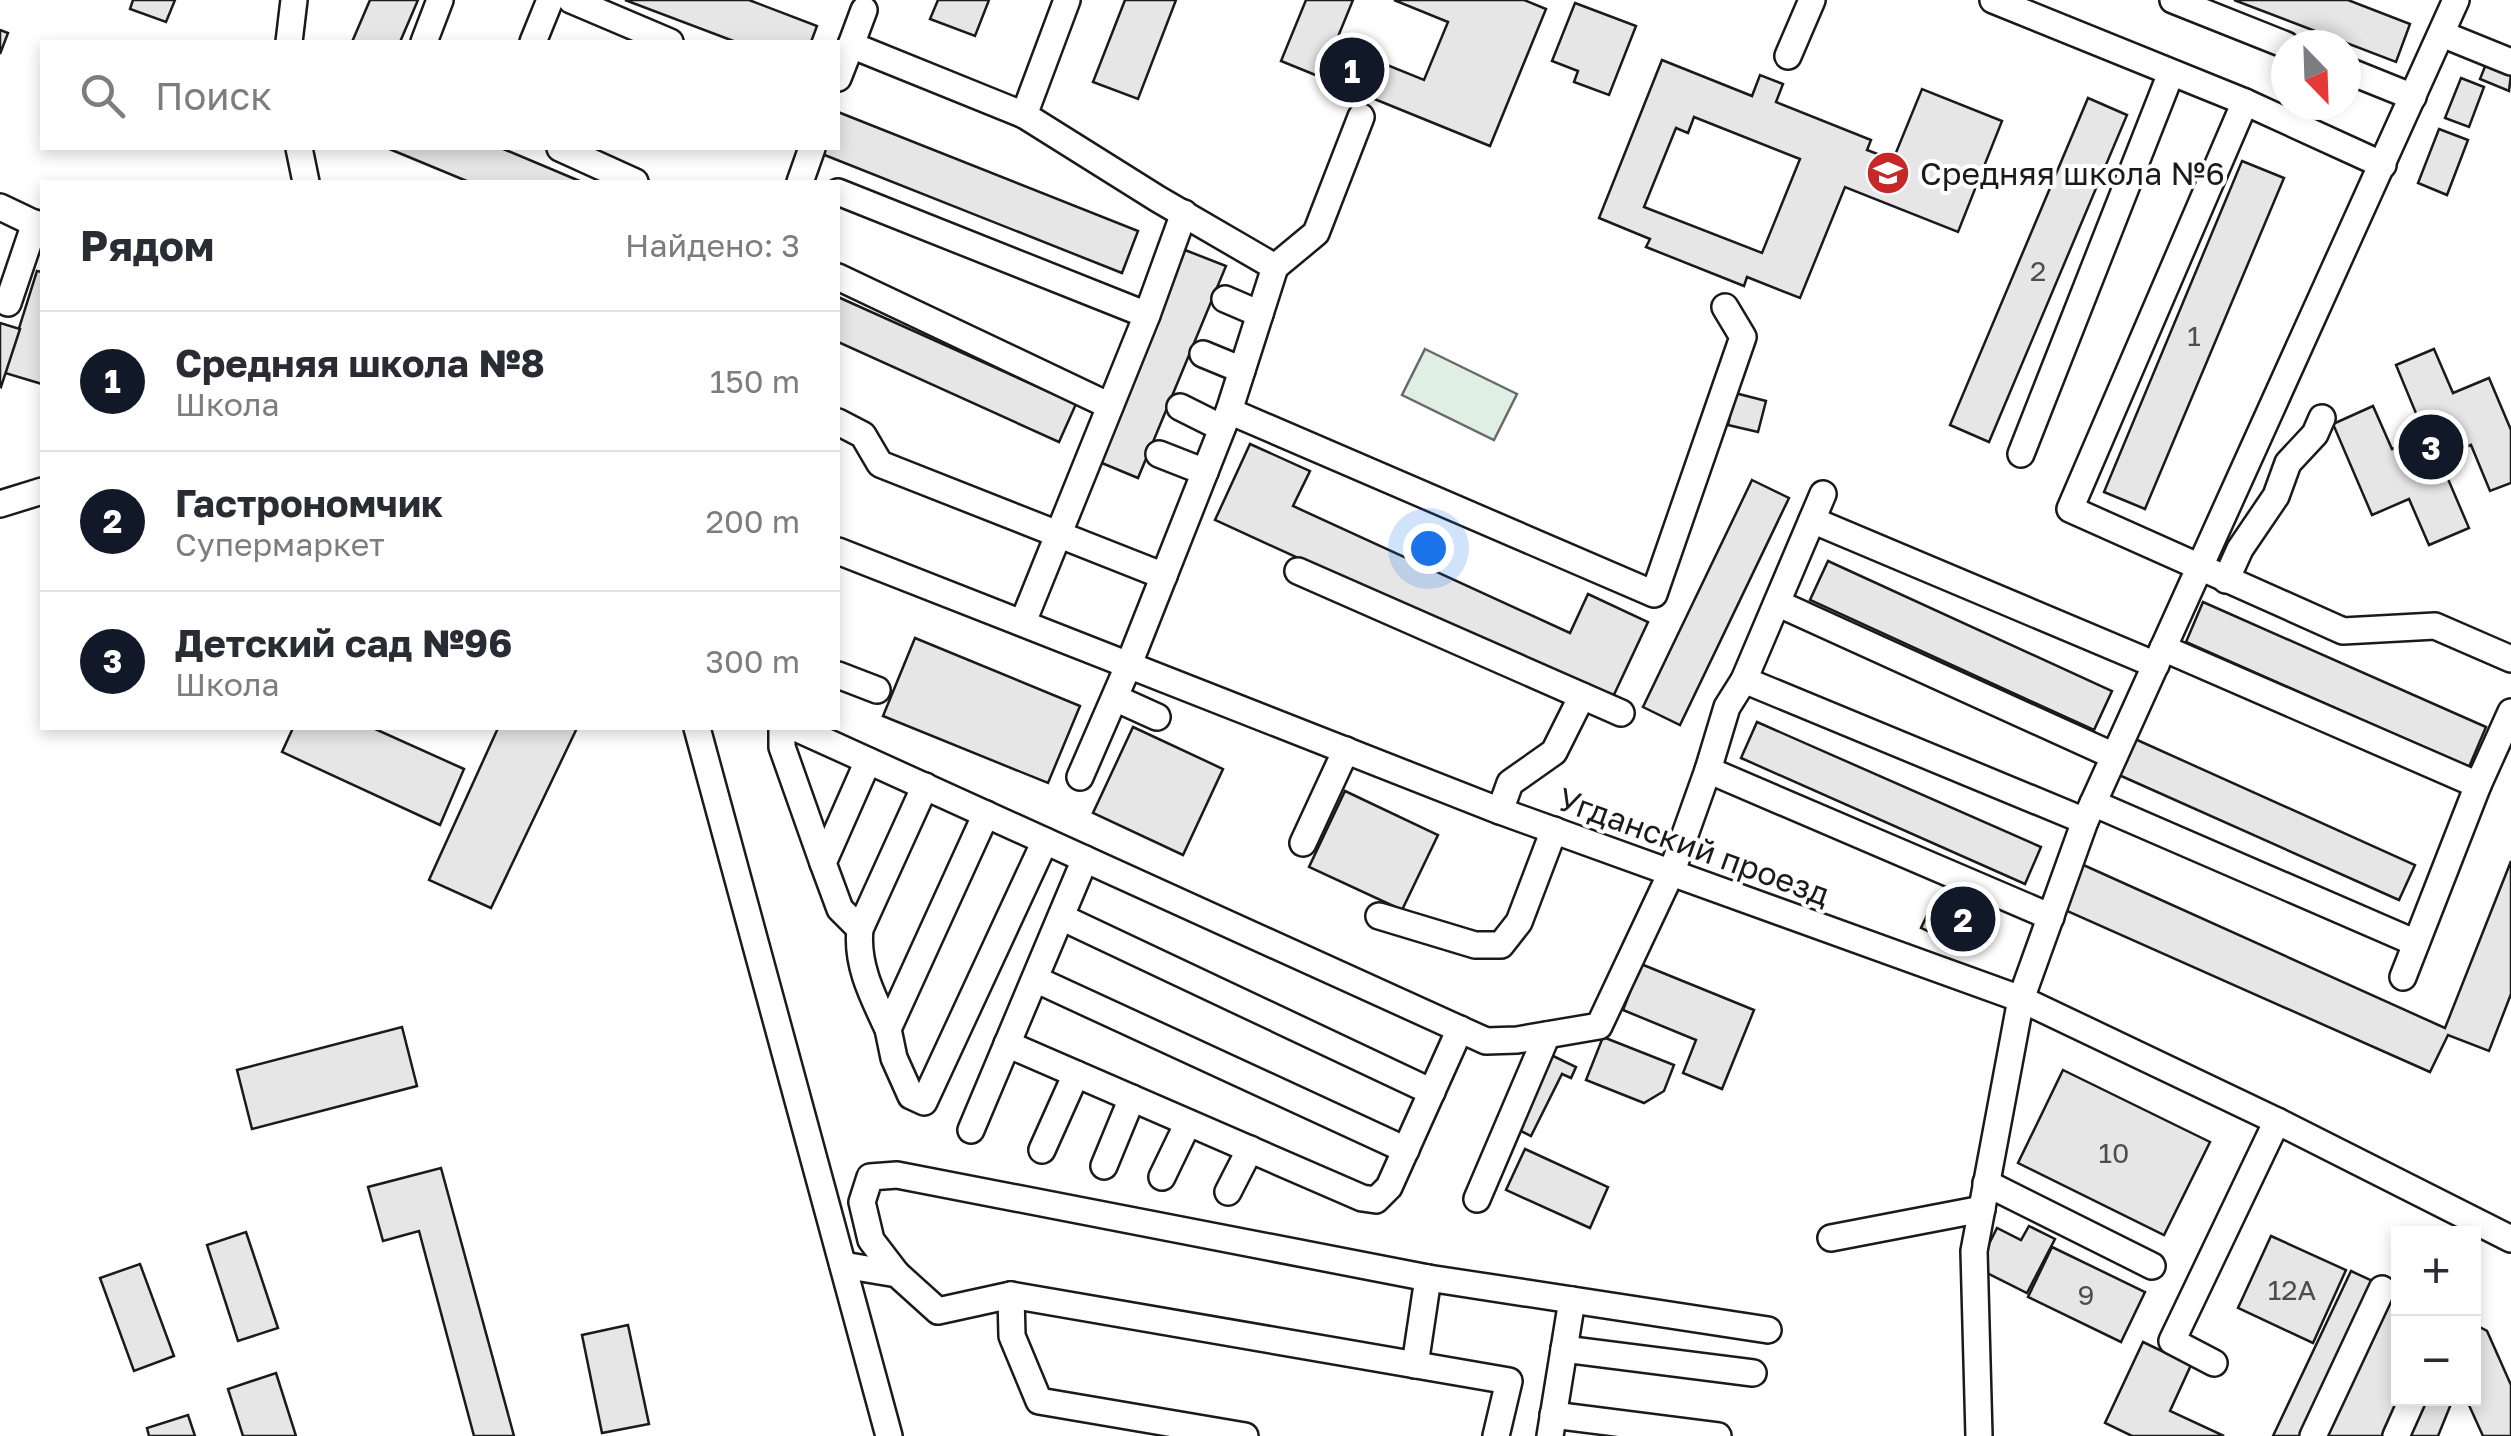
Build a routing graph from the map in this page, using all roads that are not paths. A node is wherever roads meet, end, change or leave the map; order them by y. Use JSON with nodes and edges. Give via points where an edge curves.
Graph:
{"nodes":[{"id":1,"x":294,"y":0,"type":"edge"},
{"id":2,"x":440,"y":0,"type":"edge"},
{"id":3,"x":550,"y":0,"type":"edge"},
{"id":4,"x":571,"y":0,"type":"edge"},
{"id":5,"x":1067,"y":0,"type":"edge"},
{"id":6,"x":1812,"y":0,"type":"edge"},
{"id":7,"x":1994,"y":0,"type":"edge"},
{"id":8,"x":2173,"y":0,"type":"edge"},
{"id":9,"x":2456,"y":0,"type":"edge"},
{"id":10,"x":2032,"y":8,"type":"edge"},
{"id":11,"x":864,"y":10,"type":"dead end"},
{"id":12,"x":2442,"y":34,"type":"junction"},
{"id":13,"x":290,"y":40,"type":"edge"},
{"id":14,"x":425,"y":40,"type":"edge"},
{"id":15,"x":534,"y":40,"type":"edge"},
{"id":16,"x":665,"y":40,"type":"edge"},
{"id":17,"x":2271,"y":40,"type":"edge"},
{"id":18,"x":851,"y":44,"type":"junction"},
{"id":19,"x":1788,"y":56,"type":"dead end"},
{"id":20,"x":2511,"y":62,"type":"edge"},
{"id":21,"x":2171,"y":72,"type":"junction"},
{"id":22,"x":840,"y":73,"type":"edge"},
{"id":23,"x":2361,"y":76,"type":"edge"},
{"id":24,"x":2413,"y":97,"type":"junction"},
{"id":25,"x":2245,"y":102,"type":"junction"},
{"id":26,"x":1024,"y":116,"type":"junction"},
{"id":27,"x":1361,"y":117,"type":"dead end"},
{"id":28,"x":299,"y":150,"type":"edge"},
{"id":29,"x":564,"y":150,"type":"edge"},
{"id":30,"x":812,"y":150,"type":"edge"},
{"id":31,"x":2383,"y":165,"type":"junction"},
{"id":32,"x":307,"y":180,"type":"edge"},
{"id":33,"x":631,"y":180,"type":"edge"},
{"id":34,"x":805,"y":180,"type":"edge"},
{"id":35,"x":840,"y":193,"type":"edge"},
{"id":36,"x":0,"y":207,"type":"edge"},
{"id":37,"x":1184,"y":213,"type":"junction"},
{"id":38,"x":39,"y":225,"type":"edge"},
{"id":39,"x":1274,"y":267,"type":"junction"},
{"id":40,"x":840,"y":279,"type":"edge"},
{"id":41,"x":1225,"y":299,"type":"dead end"},
{"id":42,"x":8,"y":302,"type":"dead end"},
{"id":43,"x":1724,"y":307,"type":"dead end"},
{"id":44,"x":1147,"y":314,"type":"junction"},
{"id":45,"x":1260,"y":314,"type":"junction"},
{"id":46,"x":1202,"y":354,"type":"dead end"},
{"id":47,"x":1242,"y":370,"type":"junction"},
{"id":48,"x":1110,"y":406,"type":"junction"},
{"id":49,"x":1180,"y":407,"type":"dead end"},
{"id":50,"x":2322,"y":418,"type":"dead end"},
{"id":51,"x":1226,"y":419,"type":"junction"},
{"id":52,"x":840,"y":423,"type":"edge"},
{"id":53,"x":1159,"y":454,"type":"dead end"},
{"id":54,"x":2021,"y":454,"type":"dead end"},
{"id":55,"x":1205,"y":472,"type":"junction"},
{"id":56,"x":40,"y":491,"type":"edge"},
{"id":57,"x":1822,"y":494,"type":"dead end"},
{"id":58,"x":0,"y":504,"type":"edge"},
{"id":59,"x":1812,"y":520,"type":"junction"},
{"id":60,"x":1058,"y":534,"type":"junction"},
{"id":61,"x":840,"y":552,"type":"edge"},
{"id":62,"x":2200,"y":568,"type":"junction"},
{"id":63,"x":1298,"y":572,"type":"dead end"},
{"id":64,"x":1164,"y":576,"type":"junction"},
{"id":65,"x":2226,"y":580,"type":"junction"},
{"id":66,"x":1777,"y":603,"type":"junction"},
{"id":67,"x":1023,"y":622,"type":"junction"},
{"id":68,"x":2159,"y":657,"type":"junction"},
{"id":69,"x":2511,"y":659,"type":"edge"},
{"id":70,"x":1129,"y":664,"type":"junction"},
{"id":71,"x":840,"y":675,"type":"edge"},
{"id":72,"x":1744,"y":680,"type":"junction"},
{"id":73,"x":877,"y":690,"type":"dead end"},
{"id":74,"x":1582,"y":696,"type":"junction"},
{"id":75,"x":1114,"y":698,"type":"junction"},
{"id":76,"x":2511,"y":712,"type":"edge"},
{"id":77,"x":1621,"y":714,"type":"dead end"},
{"id":78,"x":1158,"y":717,"type":"dead end"},
{"id":79,"x":697,"y":730,"type":"edge"},
{"id":80,"x":782,"y":730,"type":"edge"},
{"id":81,"x":800,"y":730,"type":"edge"},
{"id":82,"x":1346,"y":750,"type":"junction"},
{"id":83,"x":2114,"y":756,"type":"junction"},
{"id":84,"x":868,"y":761,"type":"junction"},
{"id":85,"x":1708,"y":770,"type":"junction"},
{"id":86,"x":1080,"y":778,"type":"dead end"},
{"id":87,"x":2478,"y":785,"type":"junction"},
{"id":88,"x":925,"y":786,"type":"junction"},
{"id":89,"x":1500,"y":811,"type":"junction"},
{"id":90,"x":2089,"y":812,"type":"junction"},
{"id":91,"x":986,"y":814,"type":"junction"},
{"id":92,"x":1554,"y":830,"type":"junction"},
{"id":93,"x":1044,"y":841,"type":"junction"},
{"id":94,"x":1304,"y":843,"type":"dead end"},
{"id":95,"x":1085,"y":859,"type":"junction"},
{"id":96,"x":822,"y":863,"type":"junction"},
{"id":97,"x":1672,"y":871,"type":"junction"},
{"id":98,"x":1061,"y":916,"type":"junction"},
{"id":99,"x":1379,"y":916,"type":"dead end"},
{"id":100,"x":2051,"y":917,"type":"junction"},
{"id":101,"x":860,"y":928,"type":"junction"},
{"id":102,"x":2416,"y":943,"type":"junction"},
{"id":103,"x":2403,"y":977,"type":"dead end"},
{"id":104,"x":1034,"y":979,"type":"junction"},
{"id":105,"x":2021,"y":1000,"type":"junction"},
{"id":106,"x":888,"y":1030,"type":"junction"},
{"id":107,"x":1460,"y":1030,"type":"junction"},
{"id":108,"x":1547,"y":1034,"type":"junction"},
{"id":109,"x":1007,"y":1044,"type":"junction"},
{"id":110,"x":1076,"y":1074,"type":"junction"},
{"id":111,"x":1432,"y":1092,"type":"junction"},
{"id":112,"x":1132,"y":1098,"type":"junction"},
{"id":113,"x":2277,"y":1121,"type":"junction"},
{"id":114,"x":1188,"y":1122,"type":"junction"},
{"id":115,"x":971,"y":1130,"type":"dead end"},
{"id":116,"x":1250,"y":1149,"type":"junction"},
{"id":117,"x":1042,"y":1150,"type":"dead end"},
{"id":118,"x":1406,"y":1150,"type":"junction"},
{"id":119,"x":1104,"y":1166,"type":"dead end"},
{"id":120,"x":1162,"y":1177,"type":"dead end"},
{"id":121,"x":1986,"y":1183,"type":"junction"},
{"id":122,"x":1228,"y":1192,"type":"dead end"},
{"id":123,"x":1478,"y":1199,"type":"dead end"},
{"id":124,"x":1982,"y":1209,"type":"junction"},
{"id":125,"x":1831,"y":1238,"type":"dead end"},
{"id":126,"x":2511,"y":1240,"type":"edge"},
{"id":127,"x":843,"y":1265,"type":"junction"},
{"id":128,"x":2152,"y":1266,"type":"dead end"},
{"id":129,"x":897,"y":1274,"type":"junction"},
{"id":130,"x":1428,"y":1278,"type":"junction"},
{"id":131,"x":2382,"y":1289,"type":"dead end"},
{"id":132,"x":1011,"y":1295,"type":"junction"},
{"id":133,"x":1572,"y":1300,"type":"junction"},
{"id":134,"x":1768,"y":1330,"type":"dead end"},
{"id":135,"x":1564,"y":1349,"type":"junction"},
{"id":136,"x":2214,"y":1363,"type":"dead end"},
{"id":137,"x":1415,"y":1364,"type":"junction"},
{"id":138,"x":1753,"y":1374,"type":"dead end"},
{"id":139,"x":2409,"y":1406,"type":"edge"},
{"id":140,"x":1551,"y":1426,"type":"edge"},
{"id":141,"x":889,"y":1436,"type":"edge"},
{"id":142,"x":1245,"y":1436,"type":"edge"},
{"id":143,"x":1496,"y":1436,"type":"edge"},
{"id":144,"x":1718,"y":1436,"type":"edge"},
{"id":145,"x":1980,"y":1436,"type":"edge"},
{"id":146,"x":2313,"y":1436,"type":"edge"},
{"id":147,"x":2396,"y":1436,"type":"edge"}],
"edges":[{"from":1,"to":13,"type":"street"},
{"from":2,"to":14,"type":"street"},
{"from":3,"to":15,"type":"street"},
{"from":4,"to":16,"type":"street"},
{"from":5,"to":26,"type":"street"},
{"from":6,"to":19,"type":"street"},
{"from":7,"to":10,"type":"street"},
{"from":8,"to":17,"type":"street"},
{"from":9,"to":12,"type":"street"},
{"from":10,"to":21,"type":"street"},
{"from":11,"to":18,"type":"street"},
{"from":12,"to":20,"type":"street"},
{"from":12,"to":24,"type":"street"},
{"from":18,"to":22,"type":"street"},
{"from":18,"to":26,"type":"street"},
{"from":21,"to":25,"type":"street"},
{"from":21,"to":54,"type":"street"},
{"from":23,"to":24,"type":"street"},
{"from":24,"to":31,"type":"street"},
{"from":25,"to":31,"type":"street"},
{"from":25,"to":62,"type":"street","via":[[2070,509]]},
{"from":26,"to":37,"type":"street"},
{"from":27,"to":39,"type":"street","via":[[1316,233]]},
{"from":28,"to":32,"type":"street"},
{"from":29,"to":33,"type":"street"},
{"from":30,"to":34,"type":"street"},
{"from":31,"to":62,"type":"street"},
{"from":35,"to":44,"type":"street"},
{"from":36,"to":38,"type":"street"},
{"from":37,"to":39,"type":"street"},
{"from":37,"to":44,"type":"street"},
{"from":38,"to":42,"type":"street"},
{"from":39,"to":45,"type":"street"},
{"from":40,"to":48,"type":"street"},
{"from":41,"to":45,"type":"street"},
{"from":43,"to":51,"type":"street","via":[[1743,338],[1654,594]]},
{"from":44,"to":48,"type":"street"},
{"from":45,"to":47,"type":"street"},
{"from":46,"to":47,"type":"street"},
{"from":47,"to":51,"type":"street"},
{"from":48,"to":60,"type":"street"},
{"from":49,"to":51,"type":"street"},
{"from":50,"to":65,"type":"street","via":[[2288,464]]},
{"from":51,"to":55,"type":"street"},
{"from":52,"to":60,"type":"street","via":[[863,435],[880,464]]},
{"from":53,"to":55,"type":"street"},
{"from":55,"to":64,"type":"street"},
{"from":56,"to":58,"type":"street"},
{"from":57,"to":59,"type":"street"},
{"from":59,"to":66,"type":"street"},
{"from":59,"to":68,"type":"street"},
{"from":60,"to":64,"type":"street"},
{"from":60,"to":67,"type":"street"},
{"from":61,"to":67,"type":"street","name":"Угданский проезд"},
{"from":62,"to":65,"type":"street"},
{"from":62,"to":68,"type":"street"},
{"from":63,"to":74,"type":"street"},
{"from":64,"to":70,"type":"street"},
{"from":65,"to":69,"type":"street","via":[[2343,631],[2435,626]]},
{"from":66,"to":72,"type":"street"},
{"from":66,"to":83,"type":"street"},
{"from":67,"to":70,"type":"street","name":"Угданский проезд"},
{"from":68,"to":83,"type":"street"},
{"from":68,"to":87,"type":"street"},
{"from":70,"to":75,"type":"street"},
{"from":70,"to":82,"type":"street","name":"Угданский проезд"},
{"from":71,"to":73,"type":"street"},
{"from":72,"to":85,"type":"street","via":[[1727,708]]},
{"from":72,"to":90,"type":"street"},
{"from":74,"to":77,"type":"street"},
{"from":74,"to":89,"type":"street","via":[[1554,752],[1510,783]]},
{"from":75,"to":78,"type":"street"},
{"from":75,"to":86,"type":"street"},
{"from":76,"to":87,"type":"street"},
{"from":79,"to":127,"type":"street"},
{"from":80,"to":96,"type":"street"},
{"from":81,"to":84,"type":"street"},
{"from":82,"to":89,"type":"street","name":"Угданский проезд"},
{"from":82,"to":94,"type":"street"},
{"from":83,"to":90,"type":"street"},
{"from":84,"to":88,"type":"street"},
{"from":84,"to":96,"type":"street"},
{"from":85,"to":97,"type":"street"},
{"from":85,"to":100,"type":"street"},
{"from":87,"to":102,"type":"street"},
{"from":88,"to":91,"type":"street"},
{"from":88,"to":101,"type":"street"},
{"from":89,"to":92,"type":"street","name":"Угданский проезд"},
{"from":90,"to":100,"type":"street"},
{"from":90,"to":102,"type":"street"},
{"from":91,"to":93,"type":"street"},
{"from":91,"to":106,"type":"street"},
{"from":92,"to":97,"type":"street","name":"Угданский проезд"},
{"from":92,"to":99,"type":"street","via":[[1520,922],[1501,945],[1475,946]]},
{"from":93,"to":95,"type":"street"},
{"from":93,"to":106,"type":"street","via":[[924,1102],[911,1096]]},
{"from":95,"to":98,"type":"street"},
{"from":95,"to":107,"type":"street"},
{"from":96,"to":101,"type":"street","via":[[840,909]]},
{"from":97,"to":105,"type":"street","name":"Угданский проезд"},
{"from":97,"to":108,"type":"street","via":[[1598,1026]]},
{"from":98,"to":104,"type":"street"},
{"from":98,"to":111,"type":"street"},
{"from":100,"to":105,"type":"street"},
{"from":101,"to":106,"type":"street","via":[[858,950]]},
{"from":102,"to":103,"type":"street"},
{"from":104,"to":109,"type":"street"},
{"from":104,"to":118,"type":"street"},
{"from":105,"to":113,"type":"street","name":"Угданский проезд"},
{"from":105,"to":121,"type":"street"},
{"from":107,"to":108,"type":"street","via":[[1486,1041]]},
{"from":107,"to":111,"type":"street"},
{"from":108,"to":123,"type":"street"},
{"from":109,"to":110,"type":"street"},
{"from":109,"to":115,"type":"street"},
{"from":110,"to":112,"type":"street"},
{"from":110,"to":117,"type":"street"},
{"from":111,"to":118,"type":"street"},
{"from":112,"to":114,"type":"street"},
{"from":112,"to":119,"type":"street"},
{"from":113,"to":126,"type":"street","name":"Угданский проезд"},
{"from":113,"to":136,"type":"street","via":[[2172,1341]]},
{"from":114,"to":116,"type":"street"},
{"from":114,"to":120,"type":"street"},
{"from":116,"to":118,"type":"street","via":[[1376,1200]]},
{"from":116,"to":122,"type":"street"},
{"from":121,"to":124,"type":"street"},
{"from":121,"to":128,"type":"street"},
{"from":124,"to":125,"type":"street"},
{"from":124,"to":145,"type":"street","via":[[1974,1251]]},
{"from":127,"to":129,"type":"street"},
{"from":127,"to":141,"type":"street"},
{"from":129,"to":130,"type":"street","via":[[870,1240],[862,1202],[870,1177],[897,1175]]},
{"from":129,"to":132,"type":"street","via":[[938,1311]]},
{"from":130,"to":133,"type":"street"},
{"from":130,"to":137,"type":"street"},
{"from":131,"to":146,"type":"street"},
{"from":132,"to":137,"type":"street"},
{"from":132,"to":142,"type":"street","via":[[1012,1336],[1040,1400]]},
{"from":133,"to":134,"type":"street"},
{"from":133,"to":135,"type":"street"},
{"from":135,"to":138,"type":"street"},
{"from":135,"to":140,"type":"street"},
{"from":137,"to":143,"type":"street","via":[[1509,1380]]},
{"from":139,"to":147,"type":"street"},
{"from":140,"to":144,"type":"street"}]}
